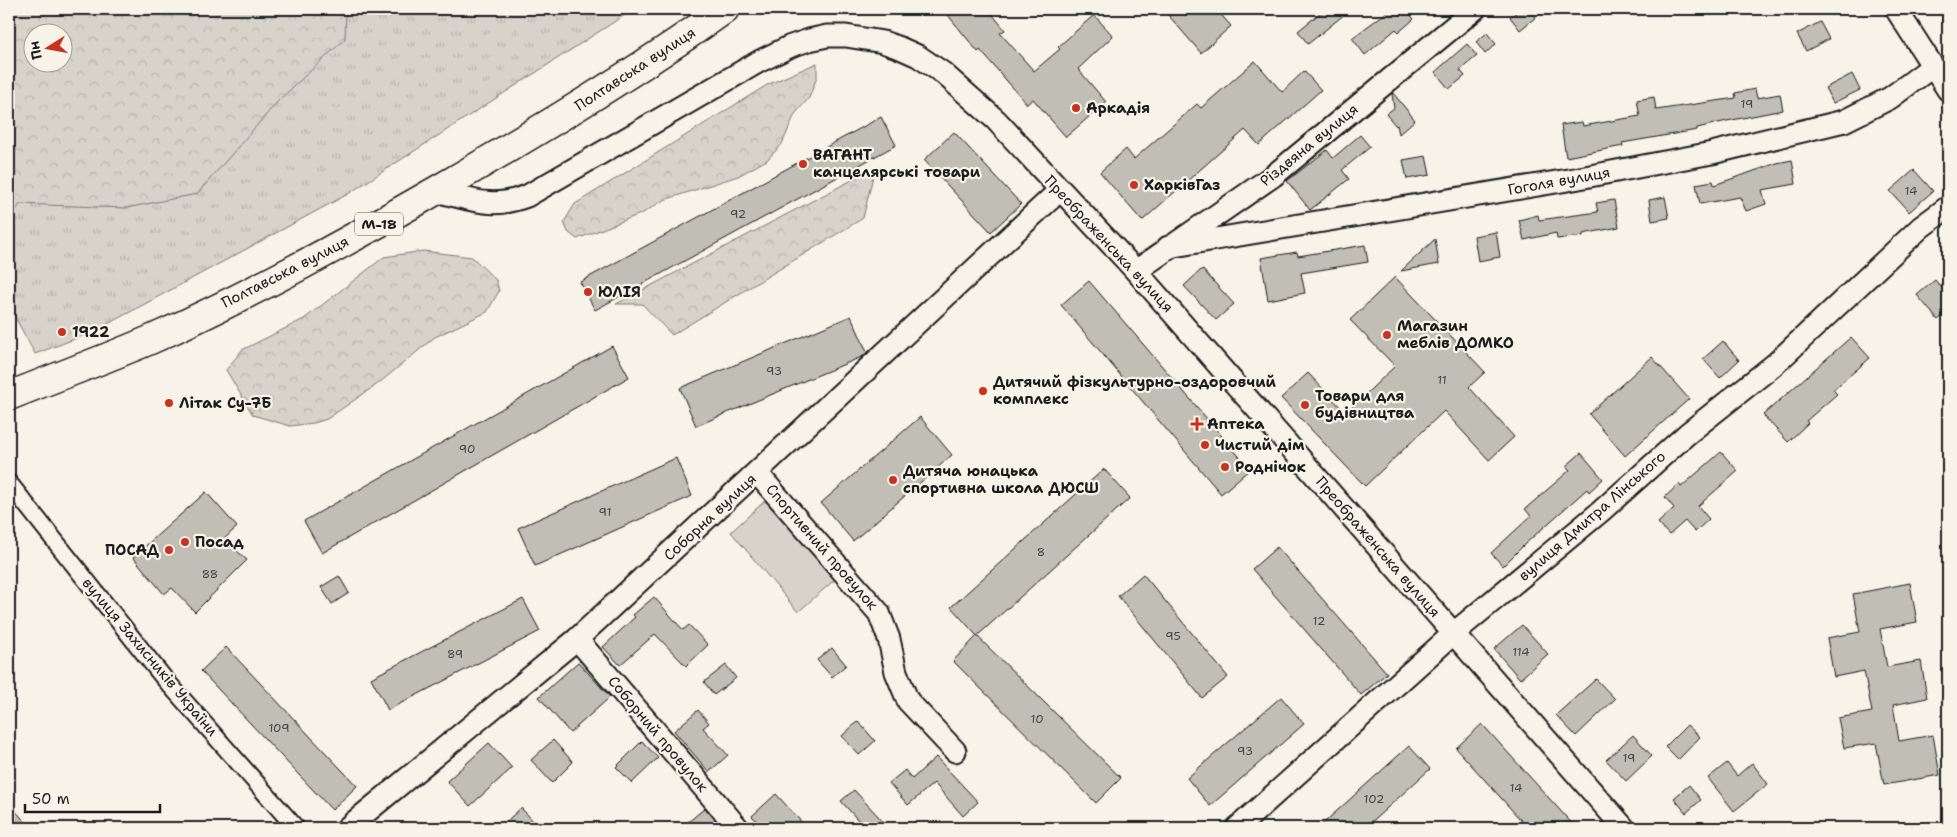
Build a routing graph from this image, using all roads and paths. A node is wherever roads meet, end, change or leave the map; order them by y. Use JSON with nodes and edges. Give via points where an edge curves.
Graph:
{"nodes":[{"id":1,"x":726,"y":9,"type":"edge"},
{"id":2,"x":1475,"y":9,"type":"edge"},
{"id":3,"x":1896,"y":9,"type":"edge"},
{"id":4,"x":1932,"y":66,"type":"junction"},
{"id":5,"x":1948,"y":90,"type":"edge"},
{"id":6,"x":1060,"y":190,"type":"junction"},
{"id":7,"x":435,"y":191,"type":"junction"},
{"id":8,"x":1948,"y":207,"type":"edge"},
{"id":9,"x":1168,"y":247,"type":"junction"},
{"id":10,"x":1136,"y":271,"type":"junction"},
{"id":11,"x":9,"y":396,"type":"edge"},
{"id":12,"x":758,"y":473,"type":"junction"},
{"id":13,"x":9,"y":483,"type":"edge"},
{"id":14,"x":1454,"y":633,"type":"junction"},
{"id":15,"x":577,"y":639,"type":"junction"},
{"id":16,"x":956,"y":751,"type":"dead end"},
{"id":17,"x":296,"y":828,"type":"edge"},
{"id":18,"x":347,"y":828,"type":"edge"},
{"id":19,"x":738,"y":828,"type":"edge"},
{"id":20,"x":1237,"y":828,"type":"edge"},
{"id":21,"x":1624,"y":828,"type":"edge"}],
"edges":[{"from":1,"to":7,"type":"highway","name":"Полтавська вулиця","number":"М-18","via":[[518,143]]},
{"from":2,"to":9,"type":"street","name":"Різдвяна вулиця","via":[[1273,176]]},
{"from":3,"to":4,"type":"street"},
{"from":4,"to":5,"type":"street"},
{"from":4,"to":9,"type":"street","name":"Гоголя вулиця","via":[[1890,98],[1844,121],[1712,153]]},
{"from":6,"to":7,"type":"street","name":"Преображенська вулиця","via":[[996,120],[943,73],[918,56],[883,42],[827,36],[791,46],[760,61],[512,202],[479,203]]},
{"from":6,"to":10,"type":"street","name":"Преображенська вулиця"},
{"from":6,"to":12,"type":"street","name":"Соборна вулиця"},
{"from":7,"to":11,"type":"highway","name":"Полтавська вулиця","number":"М-18","via":[[381,223],[150,340]]},
{"from":8,"to":14,"type":"street","name":"вулиця Дмитра Лінського","via":[[1921,227],[1775,364],[1687,434],[1600,512]]},
{"from":9,"to":10,"type":"street","name":"Різдвяна вулиця"},
{"from":10,"to":14,"type":"street","name":"Преображенська вулиця"},
{"from":12,"to":15,"type":"street","name":"Соборна вулиця"},
{"from":12,"to":16,"type":"street","name":"Спортивний провулок","via":[[878,613],[908,701]]},
{"from":13,"to":17,"type":"street","name":"вулиця Захисників України","via":[[163,677]]},
{"from":14,"to":20,"type":"street","name":"вулиця Дмитра Лінського"},
{"from":14,"to":21,"type":"street","name":"Преображенська вулиця"},
{"from":15,"to":18,"type":"street","name":"Соборна вулиця"},
{"from":15,"to":19,"type":"street","name":"Соборний провулок"}]}
